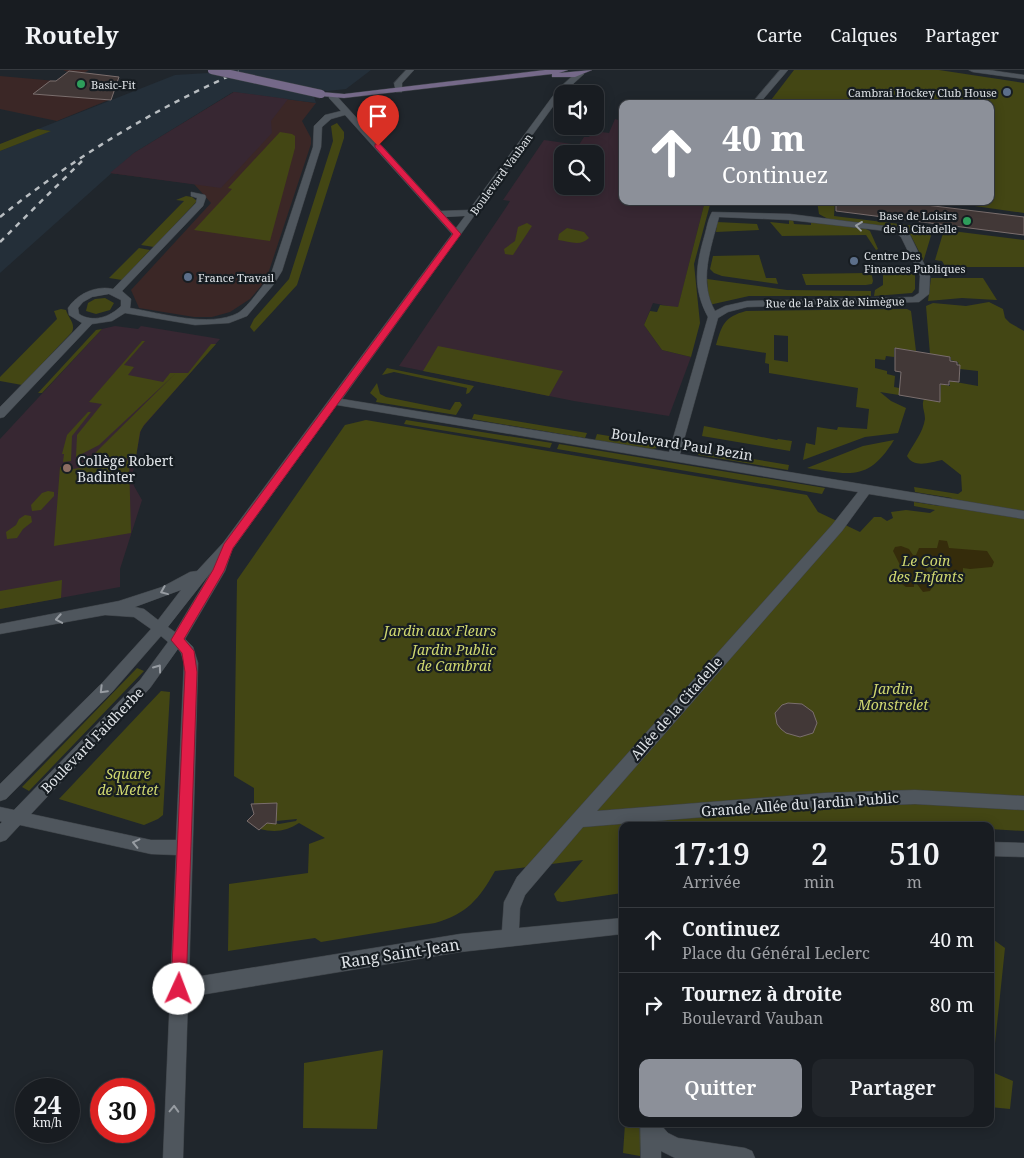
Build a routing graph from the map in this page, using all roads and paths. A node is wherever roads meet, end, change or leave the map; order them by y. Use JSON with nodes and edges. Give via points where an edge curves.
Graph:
{"nodes":[{"id":1,"x":212,"y":70,"type":"edge"},
{"id":2,"x":410,"y":70,"type":"edge"},
{"id":3,"x":784,"y":70,"type":"edge"},
{"id":4,"x":973,"y":70,"type":"edge"},
{"id":5,"x":587,"y":71,"type":"edge"},
{"id":6,"x":565,"y":72,"type":"edge"},
{"id":7,"x":545,"y":76,"type":"junction"},
{"id":8,"x":514,"y":77,"type":"junction"},
{"id":9,"x":1024,"y":77,"type":"edge"},
{"id":10,"x":559,"y":85,"type":"edge"},
{"id":11,"x":562,"y":85,"type":"edge"},
{"id":12,"x":566,"y":85,"type":"edge"},
{"id":13,"x":399,"y":90,"type":"junction"},
{"id":14,"x":332,"y":96,"type":"junction"},
{"id":15,"x":554,"y":98,"type":"edge"},
{"id":16,"x":758,"y":100,"type":"edge"},
{"id":17,"x":347,"y":112,"type":"junction"},
{"id":18,"x":194,"y":194,"type":"dead end"},
{"id":19,"x":473,"y":213,"type":"junction"},
{"id":20,"x":439,"y":214,"type":"junction"},
{"id":21,"x":458,"y":234,"type":"junction"},
{"id":22,"x":116,"y":292,"type":"junction"},
{"id":23,"x":124,"y":310,"type":"junction"},
{"id":24,"x":713,"y":317,"type":"junction"},
{"id":25,"x":89,"y":321,"type":"junction"},
{"id":26,"x":335,"y":401,"type":"junction"},
{"id":27,"x":0,"y":414,"type":"edge"},
{"id":28,"x":673,"y":458,"type":"junction"},
{"id":29,"x":866,"y":489,"type":"junction"},
{"id":30,"x":1024,"y":515,"type":"edge"},
{"id":31,"x":228,"y":546,"type":"junction"},
{"id":32,"x":205,"y":567,"type":"junction"},
{"id":33,"x":107,"y":610,"type":"junction"},
{"id":34,"x":159,"y":628,"type":"junction"},
{"id":35,"x":0,"y":630,"type":"edge"},
{"id":36,"x":177,"y":640,"type":"junction"},
{"id":37,"x":0,"y":794,"type":"edge"},
{"id":38,"x":1024,"y":802,"type":"edge"},
{"id":39,"x":0,"y":814,"type":"edge"},
{"id":40,"x":16,"y":817,"type":"junction"},
{"id":41,"x":577,"y":820,"type":"junction"},
{"id":42,"x":0,"y":834,"type":"edge"},
{"id":43,"x":184,"y":848,"type":"junction"},
{"id":44,"x":994,"y":849,"type":"edge"},
{"id":45,"x":1024,"y":850,"type":"edge"},
{"id":46,"x":619,"y":927,"type":"edge"},
{"id":47,"x":511,"y":937,"type":"junction"},
{"id":48,"x":179,"y":989,"type":"junction"},
{"id":49,"x":650,"y":1127,"type":"edge"},
{"id":50,"x":651,"y":1127,"type":"edge"},
{"id":51,"x":173,"y":1158,"type":"edge"},
{"id":52,"x":651,"y":1158,"type":"edge"},
{"id":53,"x":744,"y":1158,"type":"edge"}],
"edges":[{"from":1,"to":14,"type":"main road","bridge":true},
{"from":2,"to":13,"type":"street","via":[[398,83]]},
{"from":3,"to":16,"type":"street"},
{"from":4,"to":9,"type":"street"},
{"from":5,"to":6,"type":"main road"},
{"from":5,"to":12,"type":"street","name":"Boulevard Vauban"},
{"from":6,"to":7,"type":"main road"},
{"from":6,"to":8,"type":"main road"},
{"from":6,"to":11,"type":"street","name":"Boulevard Vauban"},
{"from":7,"to":8,"type":"main road"},
{"from":7,"to":10,"type":"main road"},
{"from":8,"to":13,"type":"main road"},
{"from":13,"to":14,"type":"main road"},
{"from":14,"to":17,"type":"street"},
{"from":15,"to":19,"type":"street","name":"Boulevard Vauban"},
{"from":17,"to":20,"type":"street"},
{"from":17,"to":23,"type":"street","via":[[328,118],[318,126],[317,147],[277,271],[266,289],[243,314],[225,321],[202,323]]},
{"from":18,"to":22,"type":"street","via":[[202,197],[200,204]]},
{"from":19,"to":20,"type":"street"},
{"from":19,"to":21,"type":"street","name":"Boulevard Vauban"},
{"from":20,"to":21,"type":"street"},
{"from":21,"to":26,"type":"street","name":"Boulevard Vauban"},
{"from":22,"to":23,"type":"street","via":[[126,299]]},
{"from":22,"to":25,"type":"street","via":[[97,292],[77,301],[74,314]]},
{"from":23,"to":25,"type":"street","via":[[109,318]]},
{"from":24,"to":24,"type":"street","name":"Rue de la Paix de Nimègue","one_way":true,"via":[[723,310],[747,304],[902,302],[919,299],[924,294],[925,276],[903,233],[897,230],[816,220],[714,214],[700,279],[706,306]]},
{"from":24,"to":28,"type":"street"},
{"from":25,"to":27,"type":"street"},
{"from":26,"to":28,"type":"street","name":"Boulevard Paul Bezin"},
{"from":26,"to":31,"type":"street","name":"Boulevard Vauban"},
{"from":28,"to":29,"type":"street","name":"Boulevard Paul Bezin"},
{"from":29,"to":30,"type":"street","name":"Boulevard Paul Bezin"},
{"from":29,"to":41,"type":"street","name":"Allée de la Citadelle","via":[[838,528]]},
{"from":31,"to":32,"type":"street","name":"Boulevard Vauban"},
{"from":31,"to":36,"type":"street","name":"Boulevard Vauban","via":[[218,571]]},
{"from":32,"to":33,"type":"street","one_way":true,"via":[[180,585]]},
{"from":32,"to":34,"type":"street","name":"Boulevard Vauban"},
{"from":33,"to":34,"type":"street","via":[[135,611]]},
{"from":33,"to":35,"type":"street","one_way":true},
{"from":34,"to":36,"type":"street"},
{"from":34,"to":37,"type":"street","name":"Boulevard Faidherbe","one_way":true,"via":[[122,672]]},
{"from":40,"to":36,"type":"street","name":"Boulevard Faidherbe","one_way":true,"via":[[142,689]]},
{"from":36,"to":43,"type":"street","via":[[188,651],[191,663]]},
{"from":38,"to":41,"type":"street","name":"Grande Allée du Jardin Public","via":[[915,797],[824,800]]},
{"from":39,"to":40,"type":"street"},
{"from":40,"to":42,"type":"street","name":"Boulevard Faidherbe"},
{"from":43,"to":40,"type":"street","one_way":true,"via":[[161,848]]},
{"from":41,"to":47,"type":"street","name":"Allée de la Citadelle","via":[[514,896],[509,914]]},
{"from":43,"to":48,"type":"street"},
{"from":44,"to":45,"type":"street"},
{"from":46,"to":47,"type":"street","name":"Rang Saint-Jean"},
{"from":47,"to":48,"type":"street","name":"Rang Saint-Jean"},
{"from":51,"to":48,"type":"street","one_way":true},
{"from":49,"to":52,"type":"street"},
{"from":50,"to":53,"type":"street","via":[[661,1140],[674,1148]]}]}
